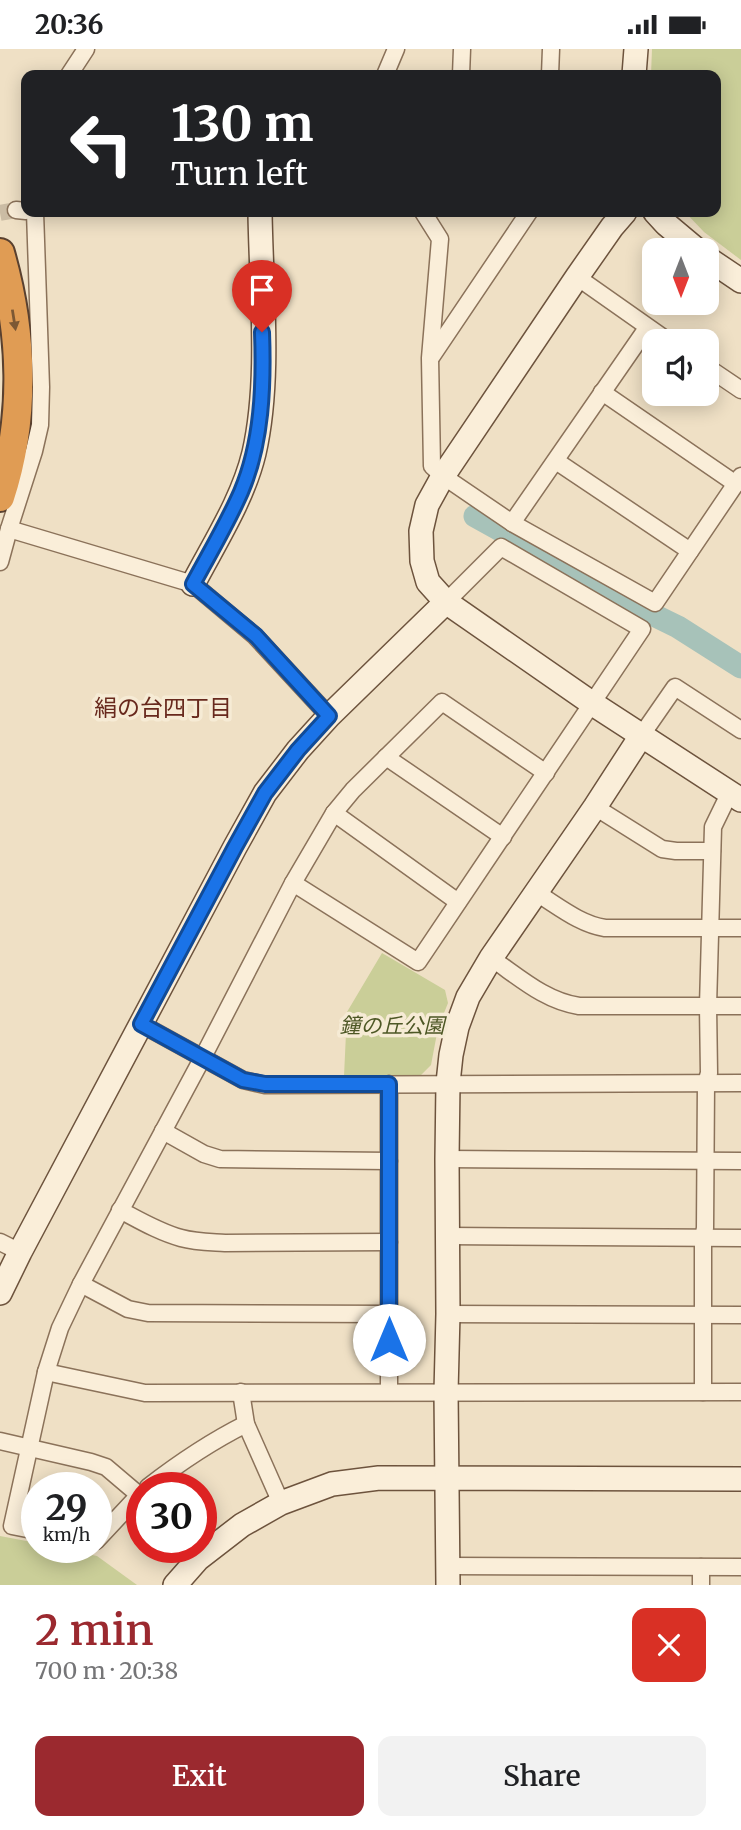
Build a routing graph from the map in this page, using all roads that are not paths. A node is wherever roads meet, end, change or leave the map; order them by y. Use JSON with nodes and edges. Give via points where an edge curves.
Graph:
{"nodes":[{"id":1,"x":86,"y":49,"type":"edge"},
{"id":2,"x":396,"y":49,"type":"edge"},
{"id":3,"x":462,"y":49,"type":"edge"},
{"id":4,"x":551,"y":49,"type":"edge"},
{"id":5,"x":636,"y":49,"type":"edge"},
{"id":6,"x":72,"y":70,"type":"edge"},
{"id":7,"x":387,"y":70,"type":"edge"},
{"id":8,"x":461,"y":70,"type":"edge"},
{"id":9,"x":550,"y":70,"type":"edge"},
{"id":10,"x":635,"y":70,"type":"edge"},
{"id":11,"x":34,"y":217,"type":"edge"},
{"id":12,"x":260,"y":217,"type":"edge"},
{"id":13,"x":426,"y":217,"type":"edge"},
{"id":14,"x":526,"y":217,"type":"edge"},
{"id":15,"x":621,"y":217,"type":"edge"},
{"id":16,"x":660,"y":217,"type":"edge"},
{"id":17,"x":683,"y":238,"type":"edge"},
{"id":18,"x":0,"y":253,"type":"edge"},
{"id":19,"x":719,"y":266,"type":"edge"},
{"id":20,"x":576,"y":277,"type":"junction"},
{"id":21,"x":741,"y":281,"type":"edge"},
{"id":22,"x":647,"y":328,"type":"joint"},
{"id":23,"x":430,"y":358,"type":"junction"},
{"id":24,"x":719,"y":375,"type":"edge"},
{"id":25,"x":741,"y":390,"type":"edge"},
{"id":26,"x":602,"y":392,"type":"junction"},
{"id":27,"x":556,"y":461,"type":"junction"},
{"id":28,"x":443,"y":476,"type":"junction"},
{"id":29,"x":738,"y":480,"type":"edge"},
{"id":30,"x":0,"y":497,"type":"edge"},
{"id":31,"x":512,"y":523,"type":"junction"},
{"id":32,"x":9,"y":529,"type":"junction"},
{"id":33,"x":690,"y":551,"type":"junction"},
{"id":34,"x":0,"y":562,"type":"edge"},
{"id":35,"x":193,"y":584,"type":"junction"},
{"id":36,"x":446,"y":602,"type":"junction"},
{"id":37,"x":593,"y":704,"type":"junction"},
{"id":38,"x":329,"y":716,"type":"junction"},
{"id":39,"x":741,"y":730,"type":"edge"},
{"id":40,"x":641,"y":736,"type":"junction"},
{"id":41,"x":386,"y":757,"type":"junction"},
{"id":42,"x":546,"y":773,"type":"junction"},
{"id":43,"x":735,"y":796,"type":"edge"},
{"id":44,"x":595,"y":807,"type":"junction"},
{"id":45,"x":334,"y":813,"type":"junction"},
{"id":46,"x":503,"y":837,"type":"junction"},
{"id":47,"x":712,"y":851,"type":"junction"},
{"id":48,"x":293,"y":883,"type":"junction"},
{"id":49,"x":535,"y":892,"type":"junction"},
{"id":50,"x":458,"y":902,"type":"junction"},
{"id":51,"x":711,"y":927,"type":"junction"},
{"id":52,"x":741,"y":928,"type":"edge"},
{"id":53,"x":491,"y":958,"type":"junction"},
{"id":54,"x":708,"y":1006,"type":"junction"},
{"id":55,"x":741,"y":1006,"type":"edge"},
{"id":56,"x":141,"y":1024,"type":"junction"},
{"id":57,"x":203,"y":1057,"type":"junction"},
{"id":58,"x":448,"y":1083,"type":"junction"},
{"id":59,"x":706,"y":1083,"type":"junction"},
{"id":60,"x":741,"y":1083,"type":"edge"},
{"id":61,"x":389,"y":1084,"type":"junction"},
{"id":62,"x":163,"y":1131,"type":"junction"},
{"id":63,"x":447,"y":1159,"type":"junction"},
{"id":64,"x":705,"y":1160,"type":"junction"},
{"id":65,"x":741,"y":1160,"type":"edge"},
{"id":66,"x":389,"y":1161,"type":"junction"},
{"id":67,"x":120,"y":1210,"type":"junction"},
{"id":68,"x":448,"y":1236,"type":"junction"},
{"id":69,"x":741,"y":1237,"type":"edge"},
{"id":70,"x":702,"y":1238,"type":"junction"},
{"id":71,"x":389,"y":1242,"type":"junction"},
{"id":72,"x":10,"y":1247,"type":"edge"},
{"id":73,"x":81,"y":1284,"type":"junction"},
{"id":74,"x":0,"y":1293,"type":"edge"},
{"id":75,"x":389,"y":1314,"type":"junction"},
{"id":76,"x":449,"y":1314,"type":"junction"},
{"id":77,"x":702,"y":1315,"type":"junction"},
{"id":78,"x":741,"y":1315,"type":"edge"},
{"id":79,"x":46,"y":1372,"type":"junction"},
{"id":80,"x":241,"y":1392,"type":"junction"},
{"id":81,"x":389,"y":1392,"type":"junction"},
{"id":82,"x":446,"y":1392,"type":"junction"},
{"id":83,"x":703,"y":1392,"type":"junction"},
{"id":84,"x":741,"y":1392,"type":"edge"},
{"id":85,"x":246,"y":1424,"type":"junction"},
{"id":86,"x":0,"y":1441,"type":"edge"},
{"id":87,"x":29,"y":1447,"type":"junction"},
{"id":88,"x":24,"y":1472,"type":"edge"},
{"id":89,"x":168,"y":1472,"type":"edge"},
{"id":90,"x":448,"y":1478,"type":"junction"},
{"id":91,"x":741,"y":1479,"type":"edge"},
{"id":92,"x":126,"y":1481,"type":"edge"},
{"id":93,"x":21,"y":1484,"type":"edge"},
{"id":94,"x":281,"y":1503,"type":"junction"},
{"id":95,"x":126,"y":1510,"type":"edge"},
{"id":96,"x":112,"y":1524,"type":"edge"},
{"id":97,"x":21,"y":1528,"type":"edge"},
{"id":98,"x":701,"y":1567,"type":"junction"},
{"id":99,"x":741,"y":1567,"type":"edge"},
{"id":100,"x":448,"y":1576,"type":"edge"},
{"id":101,"x":175,"y":1585,"type":"edge"},
{"id":102,"x":701,"y":1585,"type":"edge"}],
"edges":[{"from":1,"to":6,"type":"street"},
{"from":2,"to":7,"type":"street"},
{"from":3,"to":8,"type":"street"},
{"from":4,"to":9,"type":"street"},
{"from":5,"to":10,"type":"street"},
{"from":11,"to":32,"type":"street","via":[[40,425]]},
{"from":12,"to":35,"type":"street","via":[[263,356],[254,453],[241,491]]},
{"from":13,"to":23,"type":"street","via":[[440,239]]},
{"from":14,"to":23,"type":"street"},
{"from":15,"to":20,"type":"street"},
{"from":16,"to":17,"type":"street"},
{"from":18,"to":30,"type":"highway","one_way":true,"via":[[19,365],[13,451]]},
{"from":19,"to":21,"type":"street"},
{"from":20,"to":22,"type":"street"},
{"from":20,"to":28,"type":"street"},
{"from":22,"to":26,"type":"street"},
{"from":23,"to":28,"type":"street","via":[[432,467]]},
{"from":24,"to":25,"type":"street"},
{"from":26,"to":27,"type":"street"},
{"from":26,"to":29,"type":"street"},
{"from":27,"to":31,"type":"street"},
{"from":27,"to":33,"type":"street"},
{"from":28,"to":31,"type":"street"},
{"from":28,"to":36,"type":"street","via":[[427,505],[421,531],[428,582]]},
{"from":29,"to":33,"type":"street"},
{"from":31,"to":33,"type":"street","via":[[654,603]]},
{"from":32,"to":34,"type":"street"},
{"from":32,"to":35,"type":"street"},
{"from":35,"to":38,"type":"street","via":[[256,636]]},
{"from":36,"to":37,"type":"street"},
{"from":36,"to":37,"type":"street","via":[[502,547],[642,629]]},
{"from":36,"to":38,"type":"street"},
{"from":37,"to":40,"type":"street"},
{"from":37,"to":42,"type":"street"},
{"from":38,"to":56,"type":"street","via":[[265,793]]},
{"from":39,"to":40,"type":"street","via":[[675,687]]},
{"from":40,"to":43,"type":"street"},
{"from":40,"to":44,"type":"street"},
{"from":41,"to":42,"type":"street","via":[[442,702]]},
{"from":41,"to":45,"type":"street"},
{"from":41,"to":46,"type":"street"},
{"from":42,"to":46,"type":"street"},
{"from":43,"to":47,"type":"street","via":[[713,827]]},
{"from":44,"to":47,"type":"street","via":[[662,849]]},
{"from":44,"to":49,"type":"street"},
{"from":45,"to":48,"type":"street"},
{"from":45,"to":50,"type":"street"},
{"from":46,"to":50,"type":"street"},
{"from":47,"to":51,"type":"street"},
{"from":48,"to":50,"type":"street","via":[[418,962]]},
{"from":48,"to":57,"type":"street"},
{"from":49,"to":51,"type":"street","via":[[594,926]]},
{"from":49,"to":53,"type":"street"},
{"from":51,"to":52,"type":"street"},
{"from":51,"to":54,"type":"street"},
{"from":53,"to":54,"type":"street","via":[[563,1004]]},
{"from":53,"to":58,"type":"street","via":[[457,1027]]},
{"from":54,"to":55,"type":"street"},
{"from":54,"to":59,"type":"street"},
{"from":56,"to":57,"type":"street"},
{"from":56,"to":72,"type":"street"},
{"from":57,"to":61,"type":"street","via":[[243,1080],[265,1084]]},
{"from":57,"to":62,"type":"street"},
{"from":58,"to":59,"type":"street"},
{"from":58,"to":61,"type":"street"},
{"from":58,"to":63,"type":"street"},
{"from":59,"to":60,"type":"street"},
{"from":59,"to":64,"type":"street"},
{"from":61,"to":66,"type":"street"},
{"from":62,"to":66,"type":"street","via":[[220,1159]]},
{"from":62,"to":67,"type":"street"},
{"from":63,"to":64,"type":"street"},
{"from":63,"to":68,"type":"street"},
{"from":64,"to":65,"type":"street"},
{"from":64,"to":70,"type":"street"},
{"from":66,"to":71,"type":"street"},
{"from":67,"to":71,"type":"street","via":[[179,1238],[202,1242]]},
{"from":67,"to":73,"type":"street"},
{"from":68,"to":70,"type":"street"},
{"from":68,"to":76,"type":"street"},
{"from":69,"to":70,"type":"street"},
{"from":70,"to":77,"type":"street"},
{"from":71,"to":75,"type":"street"},
{"from":72,"to":74,"type":"street"},
{"from":73,"to":75,"type":"street","via":[[128,1309],[148,1313]]},
{"from":73,"to":79,"type":"street"},
{"from":75,"to":81,"type":"street"},
{"from":76,"to":77,"type":"street"},
{"from":76,"to":82,"type":"street"},
{"from":77,"to":78,"type":"street"},
{"from":77,"to":83,"type":"street"},
{"from":79,"to":80,"type":"street","via":[[145,1393]]},
{"from":79,"to":87,"type":"street"},
{"from":80,"to":81,"type":"street"},
{"from":80,"to":85,"type":"street"},
{"from":81,"to":82,"type":"street"},
{"from":82,"to":83,"type":"street"},
{"from":82,"to":90,"type":"street"},
{"from":83,"to":84,"type":"street"},
{"from":85,"to":89,"type":"street"},
{"from":85,"to":94,"type":"street"},
{"from":86,"to":87,"type":"street"},
{"from":87,"to":88,"type":"street"},
{"from":87,"to":92,"type":"street","via":[[91,1462]]},
{"from":90,"to":91,"type":"street"},
{"from":90,"to":94,"type":"street","via":[[379,1478],[332,1485]]},
{"from":90,"to":100,"type":"street"},
{"from":93,"to":97,"type":"street","via":[[12,1526]]},
{"from":94,"to":101,"type":"street","via":[[242,1525],[198,1559]]},
{"from":95,"to":96,"type":"street"},
{"from":98,"to":99,"type":"street"},
{"from":98,"to":100,"type":"street"},
{"from":98,"to":102,"type":"street"}]}
